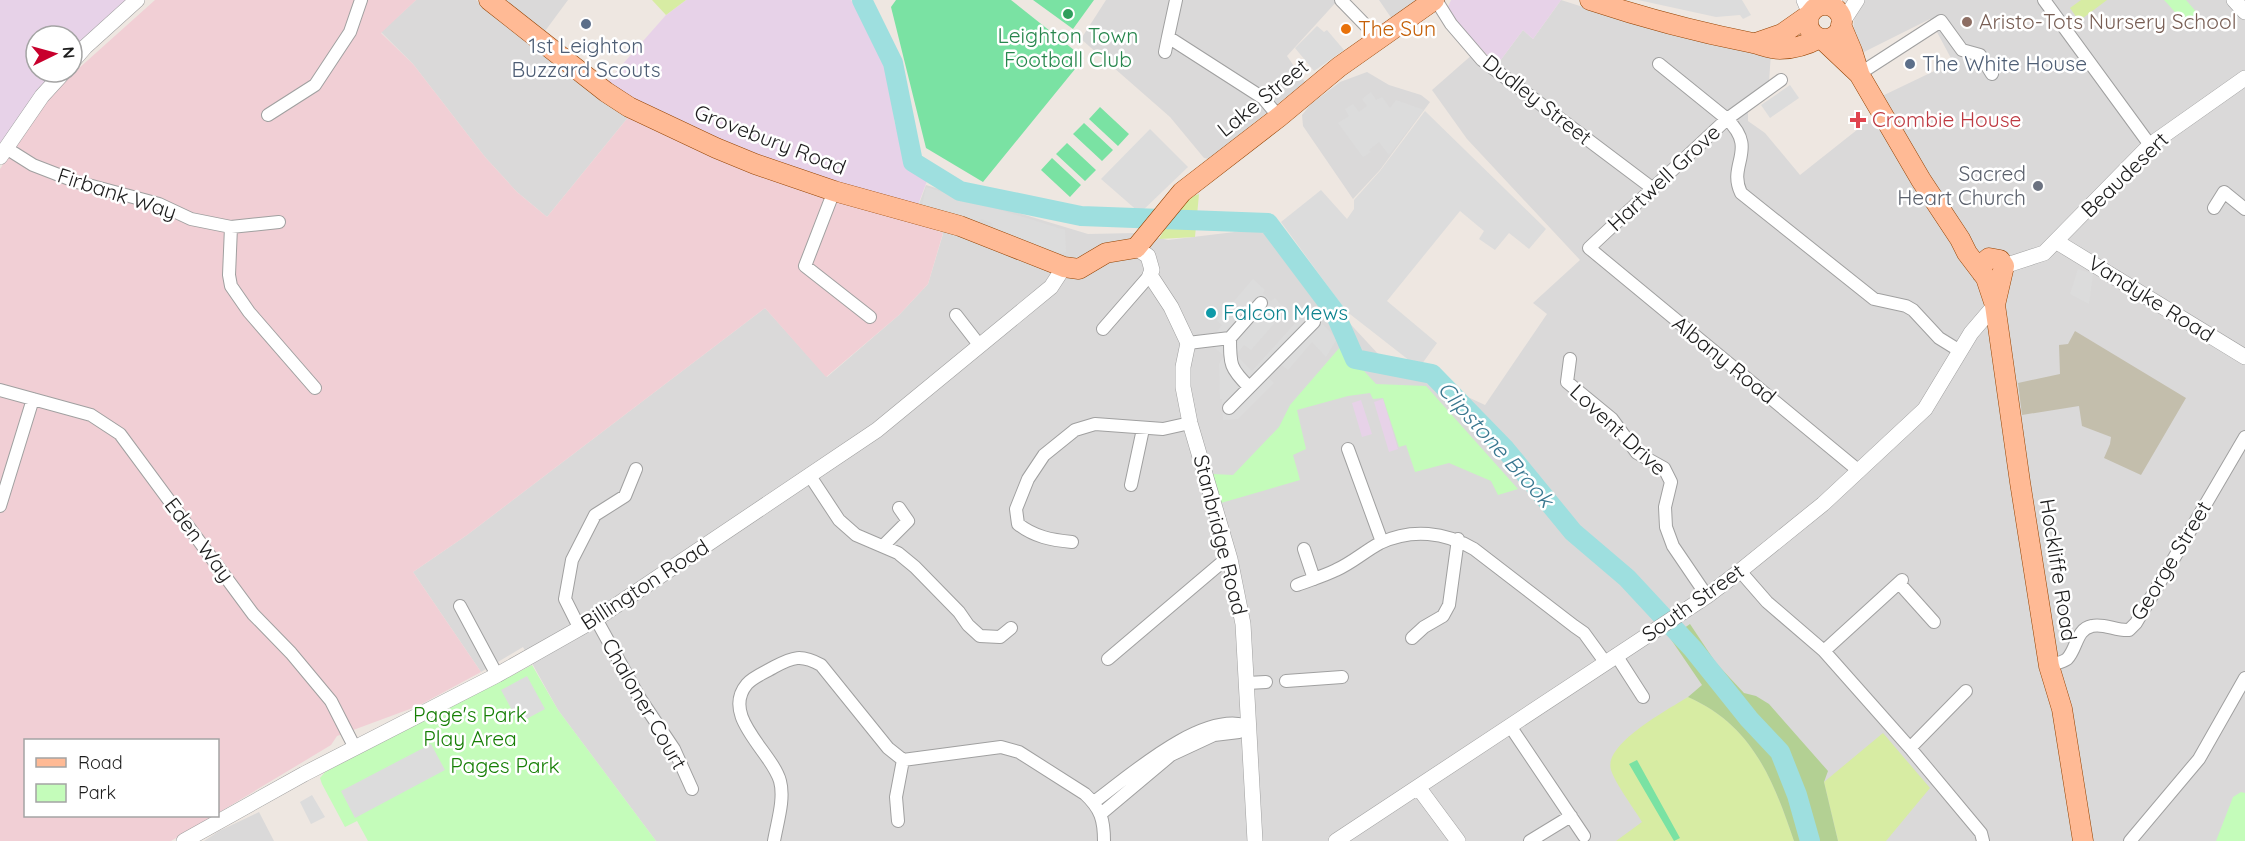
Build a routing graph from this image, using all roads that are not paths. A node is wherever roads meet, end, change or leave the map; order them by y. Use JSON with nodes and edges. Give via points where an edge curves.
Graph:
{"nodes":[{"id":1,"x":137,"y":0,"type":"edge"},
{"id":2,"x":361,"y":0,"type":"edge"},
{"id":3,"x":489,"y":0,"type":"edge"},
{"id":4,"x":1176,"y":0,"type":"edge"},
{"id":5,"x":1341,"y":0,"type":"edge"},
{"id":6,"x":1590,"y":0,"type":"edge"},
{"id":7,"x":1857,"y":0,"type":"edge"},
{"id":8,"x":2044,"y":0,"type":"edge"},
{"id":9,"x":2234,"y":0,"type":"edge"},
{"id":10,"x":1429,"y":1,"type":"edge"},
{"id":11,"x":1819,"y":6,"type":"edge"},
{"id":12,"x":2245,"y":12,"type":"edge"},
{"id":13,"x":1842,"y":24,"type":"junction"},
{"id":14,"x":1168,"y":38,"type":"junction"},
{"id":15,"x":1378,"y":38,"type":"junction"},
{"id":16,"x":1821,"y":38,"type":"junction"},
{"id":17,"x":1756,"y":43,"type":"junction"},
{"id":18,"x":84,"y":48,"type":"edge"},
{"id":19,"x":1165,"y":52,"type":"dead end"},
{"id":20,"x":1659,"y":64,"type":"dead end"},
{"id":21,"x":1859,"y":74,"type":"junction"},
{"id":22,"x":1992,"y":74,"type":"dead end"},
{"id":23,"x":2245,"y":78,"type":"edge"},
{"id":24,"x":1781,"y":80,"type":"dead end"},
{"id":25,"x":53,"y":84,"type":"edge"},
{"id":26,"x":268,"y":115,"type":"dead end"},
{"id":27,"x":1279,"y":117,"type":"junction"},
{"id":28,"x":1727,"y":119,"type":"junction"},
{"id":29,"x":2150,"y":145,"type":"junction"},
{"id":30,"x":3,"y":152,"type":"edge"},
{"id":31,"x":1652,"y":188,"type":"junction"},
{"id":32,"x":834,"y":191,"type":"junction"},
{"id":33,"x":2214,"y":208,"type":"dead end"},
{"id":34,"x":2245,"y":209,"type":"edge"},
{"id":35,"x":279,"y":222,"type":"dead end"},
{"id":36,"x":231,"y":227,"type":"junction"},
{"id":37,"x":2057,"y":242,"type":"junction"},
{"id":38,"x":1141,"y":243,"type":"junction"},
{"id":39,"x":1589,"y":248,"type":"joint"},
{"id":40,"x":1064,"y":267,"type":"junction"},
{"id":41,"x":1993,"y":271,"type":"junction"},
{"id":42,"x":1150,"y":275,"type":"junction"},
{"id":43,"x":1261,"y":303,"type":"dead end"},
{"id":44,"x":1995,"y":305,"type":"junction"},
{"id":45,"x":956,"y":315,"type":"dead end"},
{"id":46,"x":870,"y":316,"type":"dead end"},
{"id":47,"x":1314,"y":322,"type":"dead end"},
{"id":48,"x":1103,"y":329,"type":"dead end"},
{"id":49,"x":1230,"y":339,"type":"junction"},
{"id":50,"x":1188,"y":343,"type":"junction"},
{"id":51,"x":980,"y":346,"type":"junction"},
{"id":52,"x":1960,"y":351,"type":"junction"},
{"id":53,"x":2245,"y":357,"type":"edge"},
{"id":54,"x":1570,"y":359,"type":"dead end"},
{"id":55,"x":1249,"y":387,"type":"junction"},
{"id":56,"x":315,"y":388,"type":"dead end"},
{"id":57,"x":0,"y":390,"type":"edge"},
{"id":58,"x":33,"y":399,"type":"junction"},
{"id":59,"x":1229,"y":408,"type":"dead end"},
{"id":60,"x":1190,"y":423,"type":"junction"},
{"id":61,"x":1143,"y":429,"type":"junction"},
{"id":62,"x":2245,"y":437,"type":"edge"},
{"id":63,"x":1348,"y":449,"type":"dead end"},
{"id":64,"x":636,"y":469,"type":"dead end"},
{"id":65,"x":1859,"y":471,"type":"junction"},
{"id":66,"x":810,"y":476,"type":"junction"},
{"id":67,"x":1131,"y":485,"type":"dead end"},
{"id":68,"x":0,"y":506,"type":"edge"},
{"id":69,"x":899,"y":508,"type":"dead end"},
{"id":70,"x":1458,"y":539,"type":"junction"},
{"id":71,"x":1072,"y":542,"type":"dead end"},
{"id":72,"x":1382,"y":542,"type":"junction"},
{"id":73,"x":883,"y":546,"type":"junction"},
{"id":74,"x":1304,"y":549,"type":"dead end"},
{"id":75,"x":1230,"y":559,"type":"junction"},
{"id":76,"x":1740,"y":572,"type":"junction"},
{"id":77,"x":1314,"y":579,"type":"junction"},
{"id":78,"x":1297,"y":585,"type":"dead end"},
{"id":79,"x":1707,"y":596,"type":"junction"},
{"id":80,"x":460,"y":606,"type":"dead end"},
{"id":81,"x":596,"y":619,"type":"junction"},
{"id":82,"x":1934,"y":622,"type":"dead end"},
{"id":83,"x":1011,"y":628,"type":"dead end"},
{"id":84,"x":580,"y":629,"type":"junction"},
{"id":85,"x":1412,"y":638,"type":"dead end"},
{"id":86,"x":1824,"y":651,"type":"junction"},
{"id":87,"x":1108,"y":659,"type":"dead end"},
{"id":88,"x":1611,"y":659,"type":"junction"},
{"id":89,"x":2049,"y":666,"type":"junction"},
{"id":90,"x":497,"y":675,"type":"junction"},
{"id":91,"x":1342,"y":677,"type":"dead end"},
{"id":92,"x":2245,"y":678,"type":"edge"},
{"id":93,"x":1286,"y":681,"type":"dead end"},
{"id":94,"x":1266,"y":682,"type":"dead end"},
{"id":95,"x":1247,"y":683,"type":"junction"},
{"id":96,"x":1966,"y":691,"type":"dead end"},
{"id":97,"x":1643,"y":697,"type":"dead end"},
{"id":98,"x":1247,"y":726,"type":"junction"},
{"id":99,"x":1510,"y":726,"type":"junction"},
{"id":100,"x":355,"y":748,"type":"junction"},
{"id":101,"x":1910,"y":748,"type":"junction"},
{"id":102,"x":903,"y":760,"type":"junction"},
{"id":103,"x":1418,"y":787,"type":"junction"},
{"id":104,"x":692,"y":789,"type":"dead end"},
{"id":105,"x":1098,"y":808,"type":"junction"},
{"id":106,"x":1570,"y":816,"type":"junction"},
{"id":107,"x":898,"y":821,"type":"dead end"},
{"id":108,"x":1584,"y":836,"type":"dead end"},
{"id":109,"x":184,"y":841,"type":"edge"},
{"id":110,"x":774,"y":841,"type":"edge"},
{"id":111,"x":1104,"y":841,"type":"edge"},
{"id":112,"x":1256,"y":841,"type":"edge"},
{"id":113,"x":1336,"y":841,"type":"edge"},
{"id":114,"x":1458,"y":841,"type":"edge"},
{"id":115,"x":1530,"y":841,"type":"edge"},
{"id":116,"x":1983,"y":841,"type":"edge"},
{"id":117,"x":2083,"y":841,"type":"edge"},
{"id":118,"x":2130,"y":841,"type":"edge"}],
"edges":[{"from":1,"to":18,"type":"street"},
{"from":2,"to":26,"type":"street","via":[[350,32],[315,85]]},
{"from":3,"to":32,"type":"main road","name":"Grovebury Road","via":[[629,106],[745,160]]},
{"from":4,"to":14,"type":"street"},
{"from":5,"to":15,"type":"street"},
{"from":6,"to":17,"type":"main road","via":[[1639,17]]},
{"from":7,"to":13,"type":"street"},
{"from":8,"to":29,"type":"street"},
{"from":9,"to":12,"type":"street"},
{"from":10,"to":15,"type":"main road","name":"Lake Street"},
{"from":10,"to":31,"type":"street","name":"Dudley Street","via":[[1482,60]]},
{"from":11,"to":13,"type":"main road","via":[[1836,10]]},
{"from":11,"to":16,"type":"main road","via":[[1808,26]]},
{"from":11,"to":17,"type":"main road","via":[[1782,34]]},
{"from":13,"to":16,"type":"main road","via":[[1832,37]]},
{"from":13,"to":21,"type":"main road"},
{"from":14,"to":19,"type":"street"},
{"from":14,"to":27,"type":"street","via":[[1263,98]]},
{"from":15,"to":27,"type":"main road","name":"Lake Street"},
{"from":16,"to":17,"type":"main road","via":[[1797,48],[1768,48]]},
{"from":16,"to":21,"type":"main road"},
{"from":20,"to":28,"type":"street","name":"Hartwell Grove"},
{"from":21,"to":22,"type":"street","via":[[1941,21],[1962,50],[1980,55]]},
{"from":21,"to":41,"type":"main road","via":[[1960,239]]},
{"from":23,"to":29,"type":"street","name":"Beaudesert"},
{"from":24,"to":28,"type":"street"},
{"from":25,"to":30,"type":"street"},
{"from":27,"to":38,"type":"main road","name":"Lake Street","via":[[1182,192]]},
{"from":28,"to":31,"type":"street","name":"Hartwell Grove"},
{"from":28,"to":52,"type":"street","via":[[1742,140],[1738,183],[1744,196],[1874,299],[1913,310],[1939,339]]},
{"from":29,"to":37,"type":"street","name":"Beaudesert"},
{"from":30,"to":36,"type":"street","name":"Firbank Way","via":[[77,182],[159,204],[191,219]]},
{"from":31,"to":39,"type":"street","name":"Hartwell Grove"},
{"from":32,"to":40,"type":"main road","name":"Grovebury Road","via":[[960,226]]},
{"from":32,"to":46,"type":"street","via":[[805,266]]},
{"from":33,"to":34,"type":"street","via":[[2224,192]]},
{"from":35,"to":36,"type":"street","name":"Firbank Way"},
{"from":36,"to":56,"type":"street","via":[[231,286]]},
{"from":37,"to":41,"type":"street","name":"Beaudesert","via":[[2044,253]]},
{"from":37,"to":53,"type":"street","name":"Vandyke Road"},
{"from":38,"to":40,"type":"main road","via":[[1106,253],[1079,269]]},
{"from":38,"to":42,"type":"street","via":[[1152,270]]},
{"from":39,"to":65,"type":"street","name":"Albany Road"},
{"from":40,"to":51,"type":"street","name":"Billington Road","via":[[1051,287]]},
{"from":41,"to":44,"type":"main road","name":"Hockliffe Road"},
{"from":42,"to":48,"type":"street"},
{"from":42,"to":50,"type":"street"},
{"from":43,"to":49,"type":"street"},
{"from":44,"to":52,"type":"street","name":"South Street"},
{"from":44,"to":89,"type":"main road","name":"Hockliffe Road"},
{"from":45,"to":51,"type":"street"},
{"from":47,"to":55,"type":"street"},
{"from":49,"to":50,"type":"street"},
{"from":49,"to":55,"type":"street","via":[[1234,373]]},
{"from":50,"to":60,"type":"street","name":"Stanbridge Road","via":[[1183,387]]},
{"from":51,"to":66,"type":"street","name":"Billington Road","via":[[877,430]]},
{"from":52,"to":65,"type":"street","name":"South Street","via":[[1925,409]]},
{"from":54,"to":79,"type":"street","name":"Lovent Drive","via":[[1567,382],[1612,419],[1637,453],[1664,468],[1671,482],[1665,507],[1666,527],[1673,546]]},
{"from":55,"to":59,"type":"street"},
{"from":57,"to":58,"type":"street","name":"Eden Way"},
{"from":58,"to":68,"type":"street"},
{"from":58,"to":100,"type":"street","name":"Eden Way","via":[[91,415],[120,434],[253,614],[331,701]]},
{"from":60,"to":61,"type":"street"},
{"from":60,"to":75,"type":"street","name":"Stanbridge Road"},
{"from":61,"to":67,"type":"street"},
{"from":61,"to":71,"type":"street","via":[[1095,424],[1075,430],[1044,455],[1028,479],[1016,509],[1018,524],[1028,532]]},
{"from":62,"to":89,"type":"street","name":"George Street","via":[[2136,623],[2129,630],[2119,631],[2102,625],[2090,626],[2082,631],[2067,659]]},
{"from":63,"to":72,"type":"street"},
{"from":64,"to":84,"type":"street","via":[[625,496],[595,515],[572,560],[565,599]]},
{"from":65,"to":76,"type":"street","name":"South Street"},
{"from":66,"to":73,"type":"street","via":[[839,520],[856,535]]},
{"from":66,"to":81,"type":"street","name":"Billington Road"},
{"from":69,"to":73,"type":"street","via":[[908,521]]},
{"from":70,"to":72,"type":"street","via":[[1442,534],[1411,534]]},
{"from":70,"to":85,"type":"street","via":[[1449,605],[1443,616]]},
{"from":70,"to":88,"type":"street","via":[[1584,633]]},
{"from":72,"to":77,"type":"street"},
{"from":73,"to":83,"type":"street","via":[[915,567],[980,636],[1000,637]]},
{"from":74,"to":77,"type":"street"},
{"from":75,"to":87,"type":"street"},
{"from":75,"to":95,"type":"street","name":"Stanbridge Road","via":[[1243,624]]},
{"from":76,"to":79,"type":"street","name":"South Street"},
{"from":76,"to":86,"type":"street","via":[[1767,602]]},
{"from":77,"to":78,"type":"street"},
{"from":79,"to":88,"type":"street","name":"South Street"},
{"from":80,"to":90,"type":"street"},
{"from":81,"to":84,"type":"street","name":"Billington Road"},
{"from":81,"to":104,"type":"street","name":"Chaloner Court","via":[[639,697],[674,749]]},
{"from":82,"to":86,"type":"street","via":[[1900,582]]},
{"from":84,"to":90,"type":"street","name":"Billington Road"},
{"from":86,"to":101,"type":"street"},
{"from":88,"to":97,"type":"street"},
{"from":88,"to":99,"type":"street","name":"South Street"},
{"from":89,"to":117,"type":"main road","name":"Hockliffe Road","via":[[2062,709]]},
{"from":90,"to":100,"type":"street","name":"Billington Road"},
{"from":91,"to":93,"type":"street"},
{"from":92,"to":118,"type":"street","via":[[2199,759]]},
{"from":94,"to":95,"type":"street"},
{"from":95,"to":98,"type":"street","name":"Stanbridge Road"},
{"from":96,"to":101,"type":"street"},
{"from":98,"to":105,"type":"street","via":[[1238,723],[1207,727],[1166,748]]},
{"from":98,"to":112,"type":"street","name":"Stanbridge Road"},
{"from":99,"to":103,"type":"street","name":"South Street"},
{"from":99,"to":106,"type":"street"},
{"from":100,"to":109,"type":"street","name":"Billington Road"},
{"from":101,"to":116,"type":"street","via":[[1981,833]]},
{"from":102,"to":105,"type":"street","via":[[1001,747],[1019,752],[1085,794]]},
{"from":102,"to":107,"type":"street","via":[[896,796]]},
{"from":102,"to":110,"type":"street","via":[[888,748],[821,665],[807,657],[790,658],[748,683],[738,698],[740,714],[780,781],[782,794]]},
{"from":103,"to":113,"type":"street","name":"South Street"},
{"from":103,"to":114,"type":"street"},
{"from":105,"to":111,"type":"street","via":[[1104,823]]},
{"from":106,"to":108,"type":"street"},
{"from":106,"to":115,"type":"street"}]}
